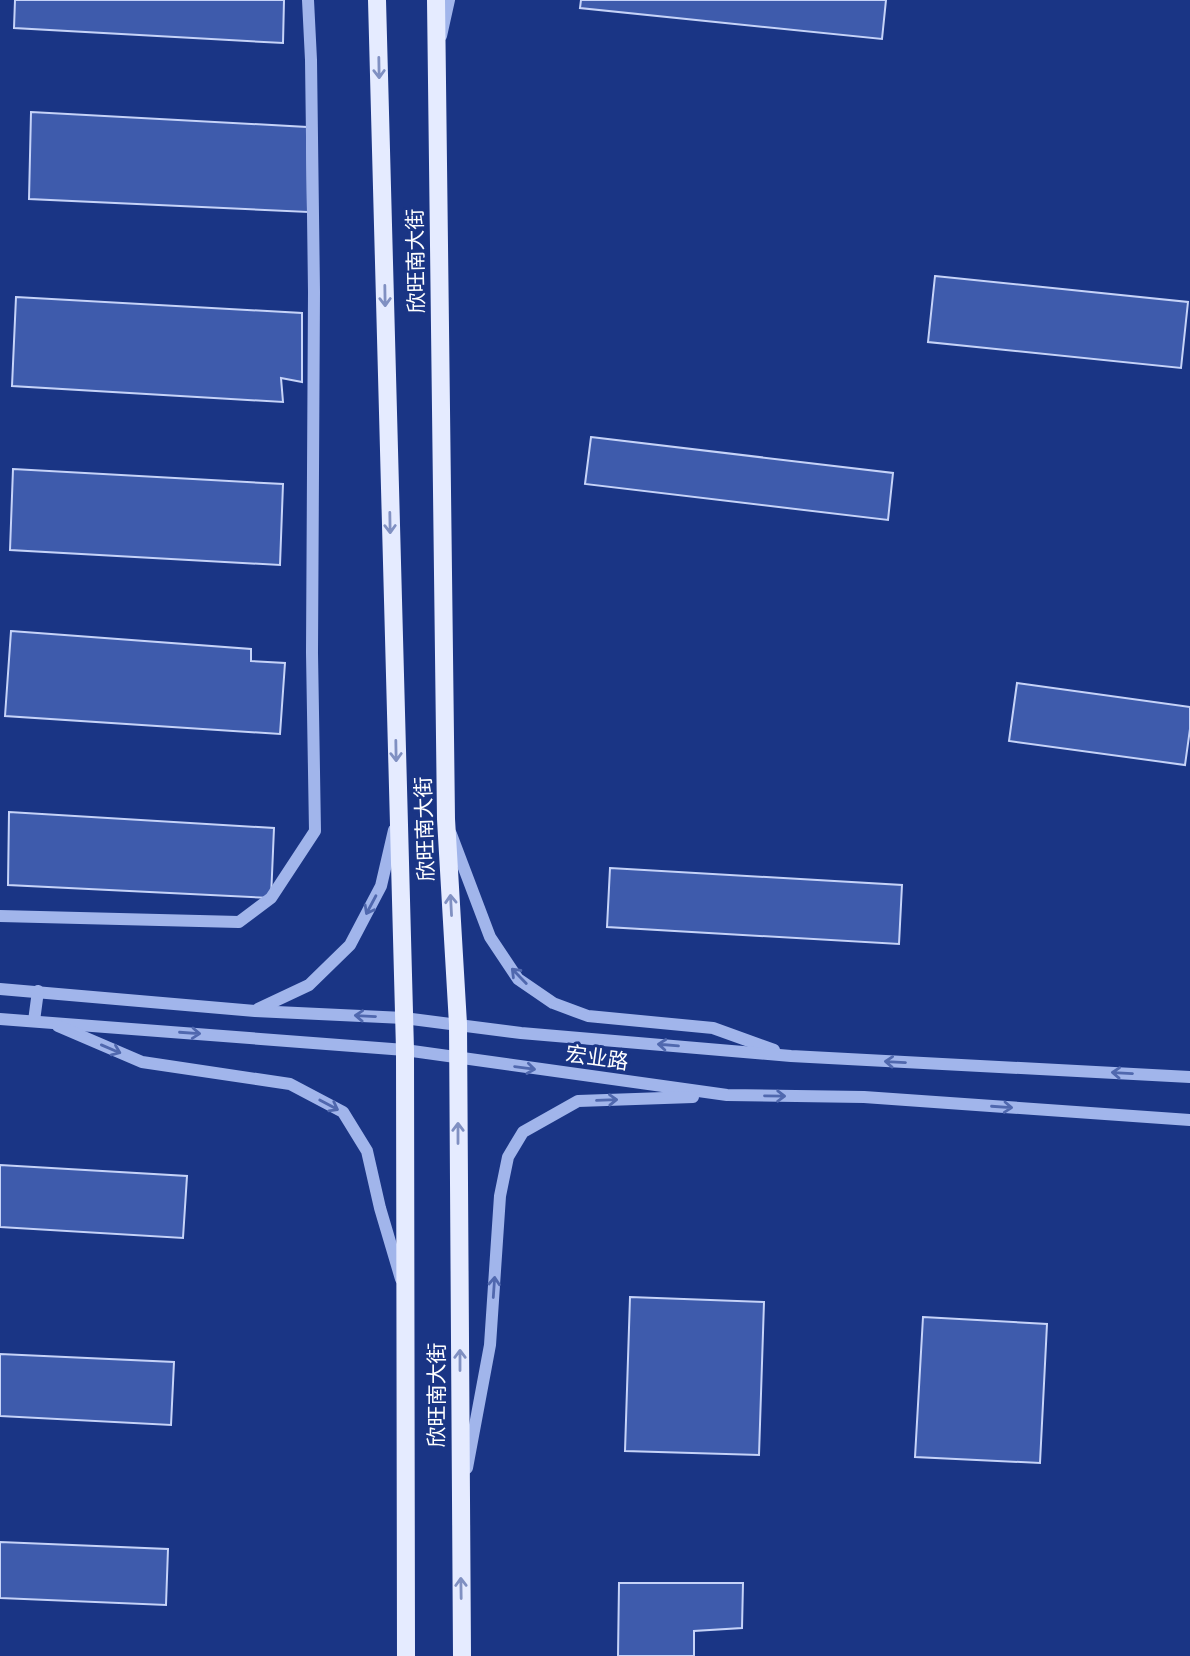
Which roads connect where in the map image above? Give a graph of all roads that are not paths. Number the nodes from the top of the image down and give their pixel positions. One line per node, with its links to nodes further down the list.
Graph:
1 (308, 0): 8 (street)
2 (377, 0): 6 (main road, 欣旺南大街, one-way to 6)
3 (436, 0): 5 (main road, 欣旺南大街)
4 (449, 0): 5 (street)
5 (436, 60): 7 (main road, 欣旺南大街)
6 (398, 816): 11 (street, one-way to 11); 12 (main road, 欣旺南大街)
7 (446, 819): 16 (main road, 欣旺南大街, one-way to 7); 18 (street, one-way to 7)
8 (0, 916)
9 (0, 989): 10 (street, 宏业路)
10 (38, 991): 11 (street, 宏业路); 14 (street)
11 (255, 1011): 12 (street, 宏业路, one-way to 11)
12 (404, 1018): 16 (street, 宏业路); 17 (main road, 欣旺南大街)
13 (0, 1019): 14 (street, 宏业路)
14 (34, 1021): 15 (street, 宏业路)
15 (48, 1022): 17 (street, 宏业路, one-way to 17); 23 (street, one-way to 23)
16 (458, 1024): 18 (street, 宏业路, one-way to 16); 19 (main road, 欣旺南大街)
17 (405, 1050): 19 (street, 宏业路); 23 (main road, 欣旺南大街)
18 (790, 1056): 20 (street, 宏业路, one-way to 18)
19 (457, 1059): 21 (street, 宏业路, one-way to 21); 24 (main road, 欣旺南大街, one-way to 19)
20 (1190, 1077)
21 (727, 1095): 22 (street, 宏业路, one-way to 22); 24 (street, one-way to 21)
22 (1190, 1120)
23 (405, 1293): 25 (main road, 欣旺南大街)
24 (461, 1499): 26 (main road, 欣旺南大街, one-way to 24)
25 (406, 1656)
26 (462, 1656)

